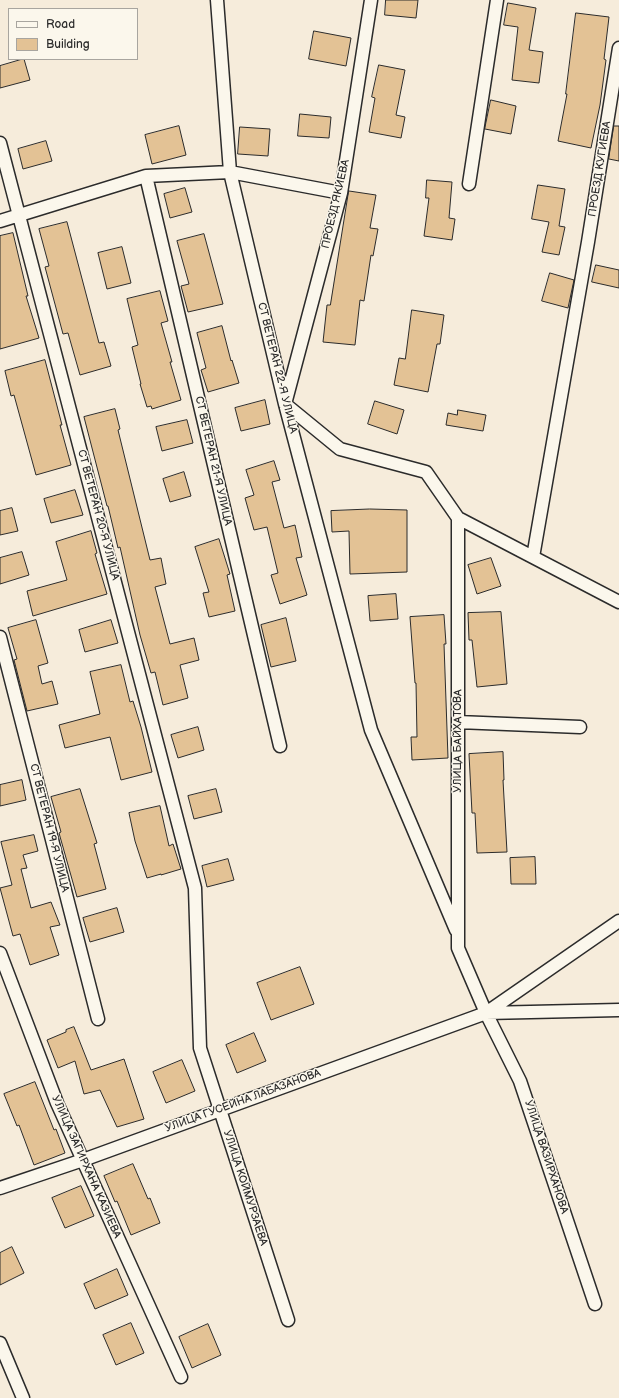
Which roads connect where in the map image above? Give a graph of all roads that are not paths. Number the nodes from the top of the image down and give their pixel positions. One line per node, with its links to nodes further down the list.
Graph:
1 (217, 0): 6 (street, СТ ВЕТЕРАН 22-Я УЛИЦА)
2 (371, 0): 9 (street, ПРОЕЗД ЯКИЕВА)
3 (498, 0): 8 (street)
4 (619, 48): 14 (street, ПРОЕЗД КУГИЕВА)
5 (0, 143): 10 (street, СТ ВЕТЕРАН 20-Я УЛИЦА)
6 (230, 172): 7 (street); 9 (street); 12 (street, СТ ВЕТЕРАН 22-Я УЛИЦА)
7 (146, 176): 10 (street); 19 (street, СТ ВЕТЕРАН 21-Я УЛИЦА)
8 (469, 184)
9 (341, 193): 12 (street, ПРОЕЗД ЯКИЕВА)
10 (20, 215): 11 (street); 20 (street, СТ ВЕТЕРАН 20-Я УЛИЦА)
11 (0, 221)
12 (285, 404): 13 (street); 22 (street, СТ ВЕТЕРАН 22-Я УЛИЦА)
13 (458, 518): 14 (street); 17 (street, УЛИЦА БАЙХАТОВА)
14 (533, 557): 15 (street)
15 (619, 602)
16 (0, 638): 26 (street, СТ ВЕТЕРАН 19-Я УЛИЦА)
17 (458, 722): 18 (street); 22 (street, УЛИЦА БАЙХАТОВА)
18 (580, 727)
19 (280, 746)
20 (195, 888): 27 (street, УЛИЦА КОЙМУРЗАЕВА)
21 (619, 921): 25 (street)
22 (458, 935): 25 (street, УЛИЦА БАЙХАТОВА)
23 (0, 953): 28 (street, УЛИЦА ЗАГИРХАНА КАЗИЕВА)
24 (619, 1010): 25 (street)
25 (486, 1013): 27 (street, УЛИЦА ГУСЕЙНА ЛАБАЗАНОВА); 30 (street, УЛИЦА ВАЗИРХАНОВА)
26 (98, 1019)
27 (220, 1110): 28 (street, УЛИЦА ГУСЕЙНА ЛАБАЗАНОВА); 31 (street, УЛИЦА КОЙМУРЗАЕВА)
28 (83, 1160): 29 (street, УЛИЦА ГУСЕЙНА ЛАБАЗАНОВА); 33 (street, УЛИЦА ЗАГИРХАНА КАЗИЕВА)
29 (0, 1188)
30 (595, 1304)
31 (288, 1320)
32 (0, 1343): 34 (street)
33 (181, 1377)
34 (23, 1398)

